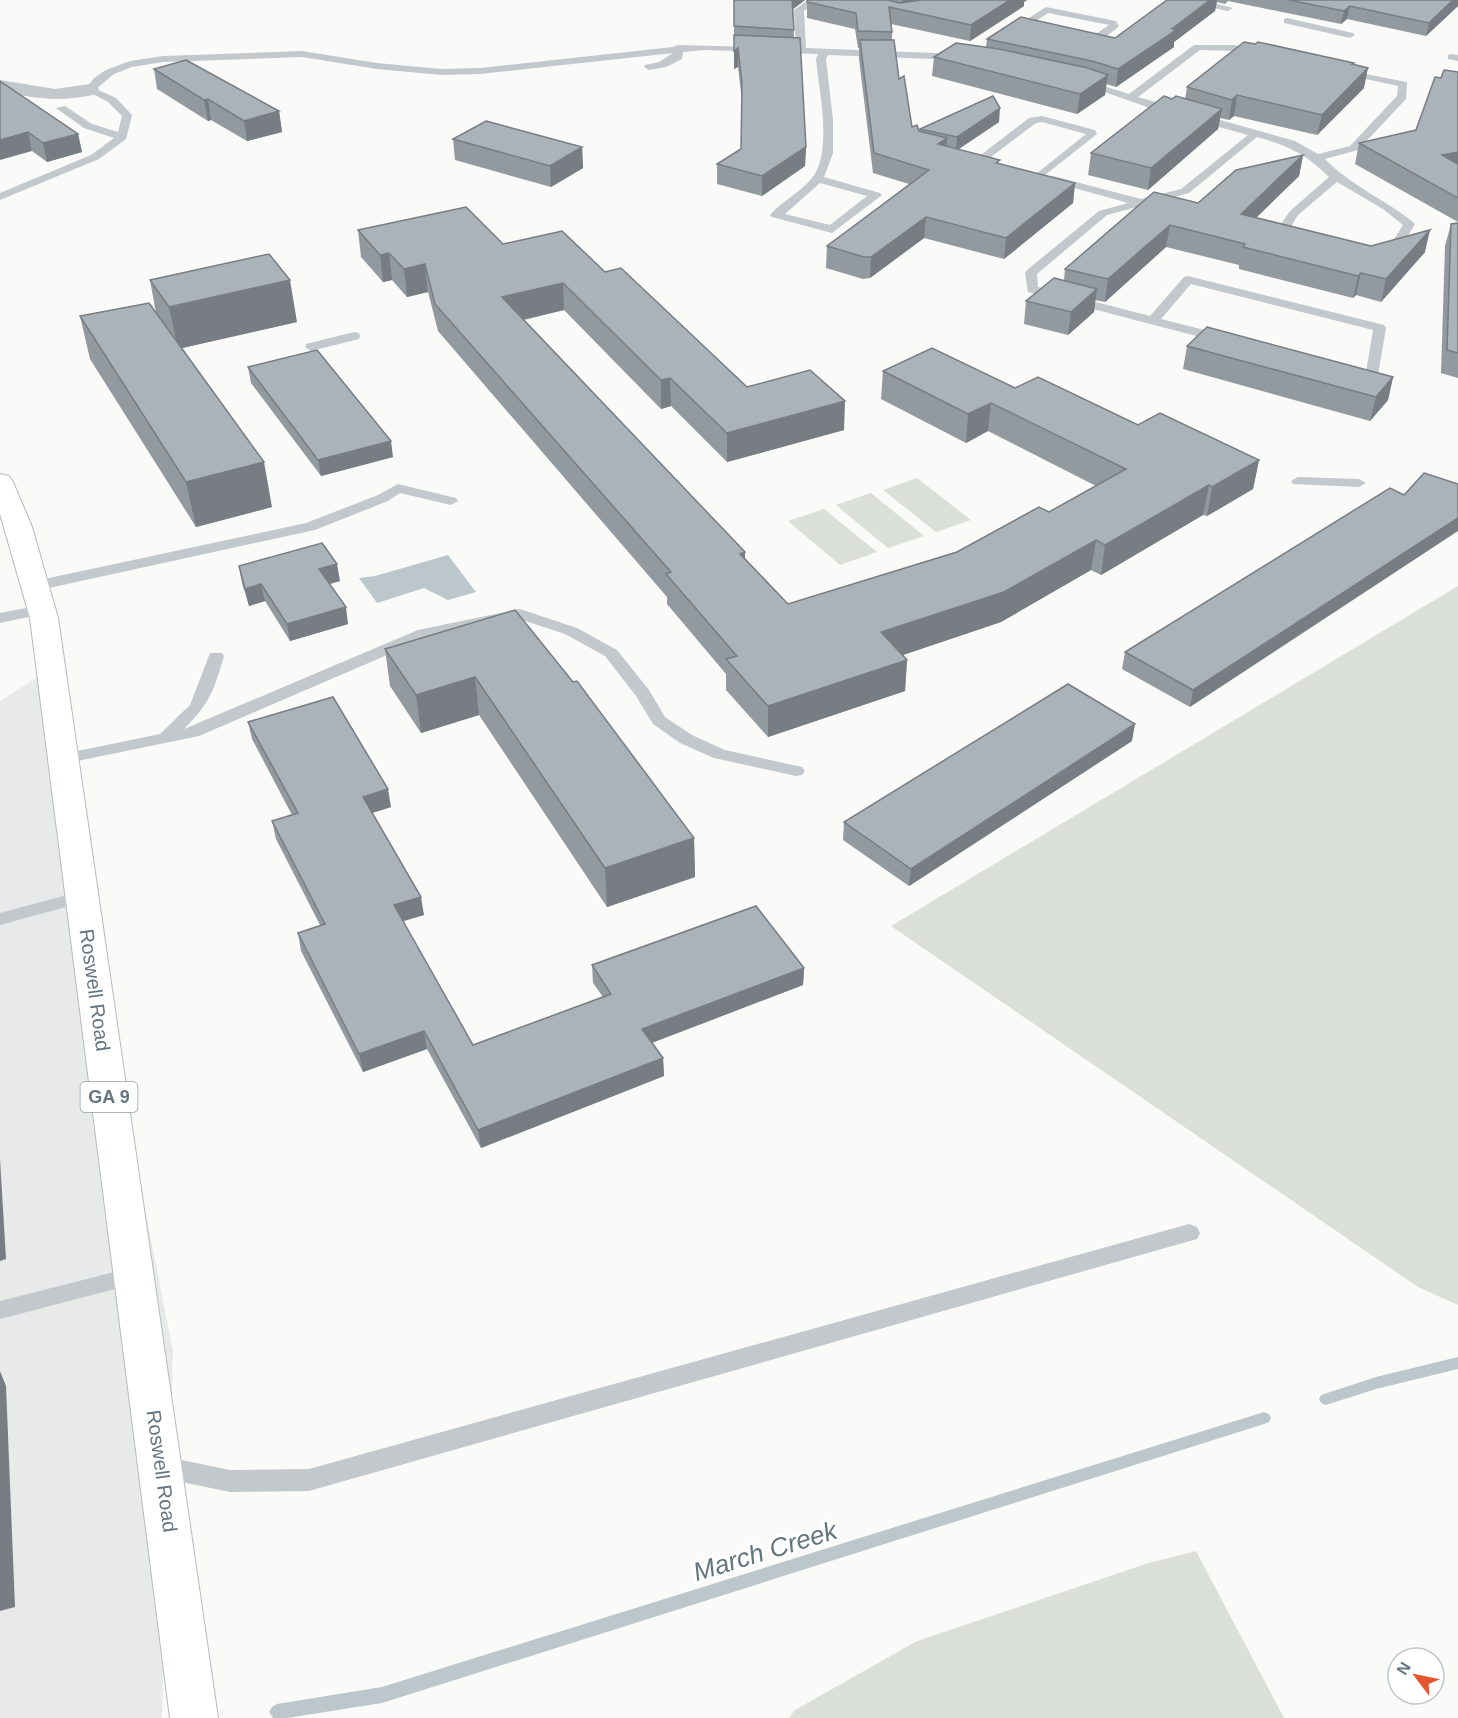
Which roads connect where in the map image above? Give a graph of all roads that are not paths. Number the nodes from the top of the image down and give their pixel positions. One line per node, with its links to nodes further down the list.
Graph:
1 (814, 0): 11 (lane)
2 (1191, 0): 3 (lane)
3 (1228, 8)
4 (1287, 21): 8 (lane)
5 (1023, 25): 6 (lane); 7 (lane); 9 (lane)
6 (1034, 28)
7 (1068, 35)
8 (1350, 35)
9 (1006, 36)
10 (678, 48): 11 (lane); 14 (lane); 16 (lane)
11 (801, 52): 12 (lane)
12 (824, 53): 15 (lane); 29 (lane)
13 (1266, 54): 22 (lane)
14 (260, 56): 18 (lane); 21 (lane)
15 (972, 59)
16 (649, 67)
17 (1329, 68): 26 (lane)
18 (209, 69)
19 (1078, 82): 22 (lane)
20 (0, 86): 21 (street)
21 (90, 90): 25 (lane)
22 (1131, 98): 24 (lane)
23 (61, 108): 25 (lane)
24 (1256, 133): 26 (lane); 30 (lane)
25 (122, 136): 31 (lane)
26 (1317, 158): 28 (lane)
27 (999, 166): 30 (lane)
28 (1335, 177): 32 (lane); 33 (lane)
29 (818, 179): 29 (lane)
30 (1141, 202): 34 (lane)
31 (0, 204)
32 (1310, 241)
33 (1370, 256)
34 (1154, 319): 36 (lane); 38 (lane)
35 (354, 336): 37 (lane)
36 (1237, 343)
37 (310, 346)
38 (1338, 369)
39 (1298, 481): 41 (lane)
40 (0, 482): 43 (main road, Roswell Road / GA 9)
41 (1359, 483)
42 (451, 501): 43 (lane)
43 (38, 598): 44 (lane); 47 (main road, Roswell Road / GA 9)
44 (0, 618)
45 (216, 656): 46 (lane)
46 (164, 738): 47 (lane); 48 (lane)
47 (63, 759): 49 (main road, Roswell Road / GA 9)
48 (796, 771)
49 (82, 897): 50 (lane); 52 (main road, Roswell Road / GA 9)
50 (0, 919)
51 (1189, 1233): 54 (lane)
52 (134, 1276): 53 (lane); 54 (main road, Roswell Road / GA 9)
53 (0, 1310)
54 (162, 1467): 55 (main road, Roswell Road / GA 9)
55 (194, 1718)

